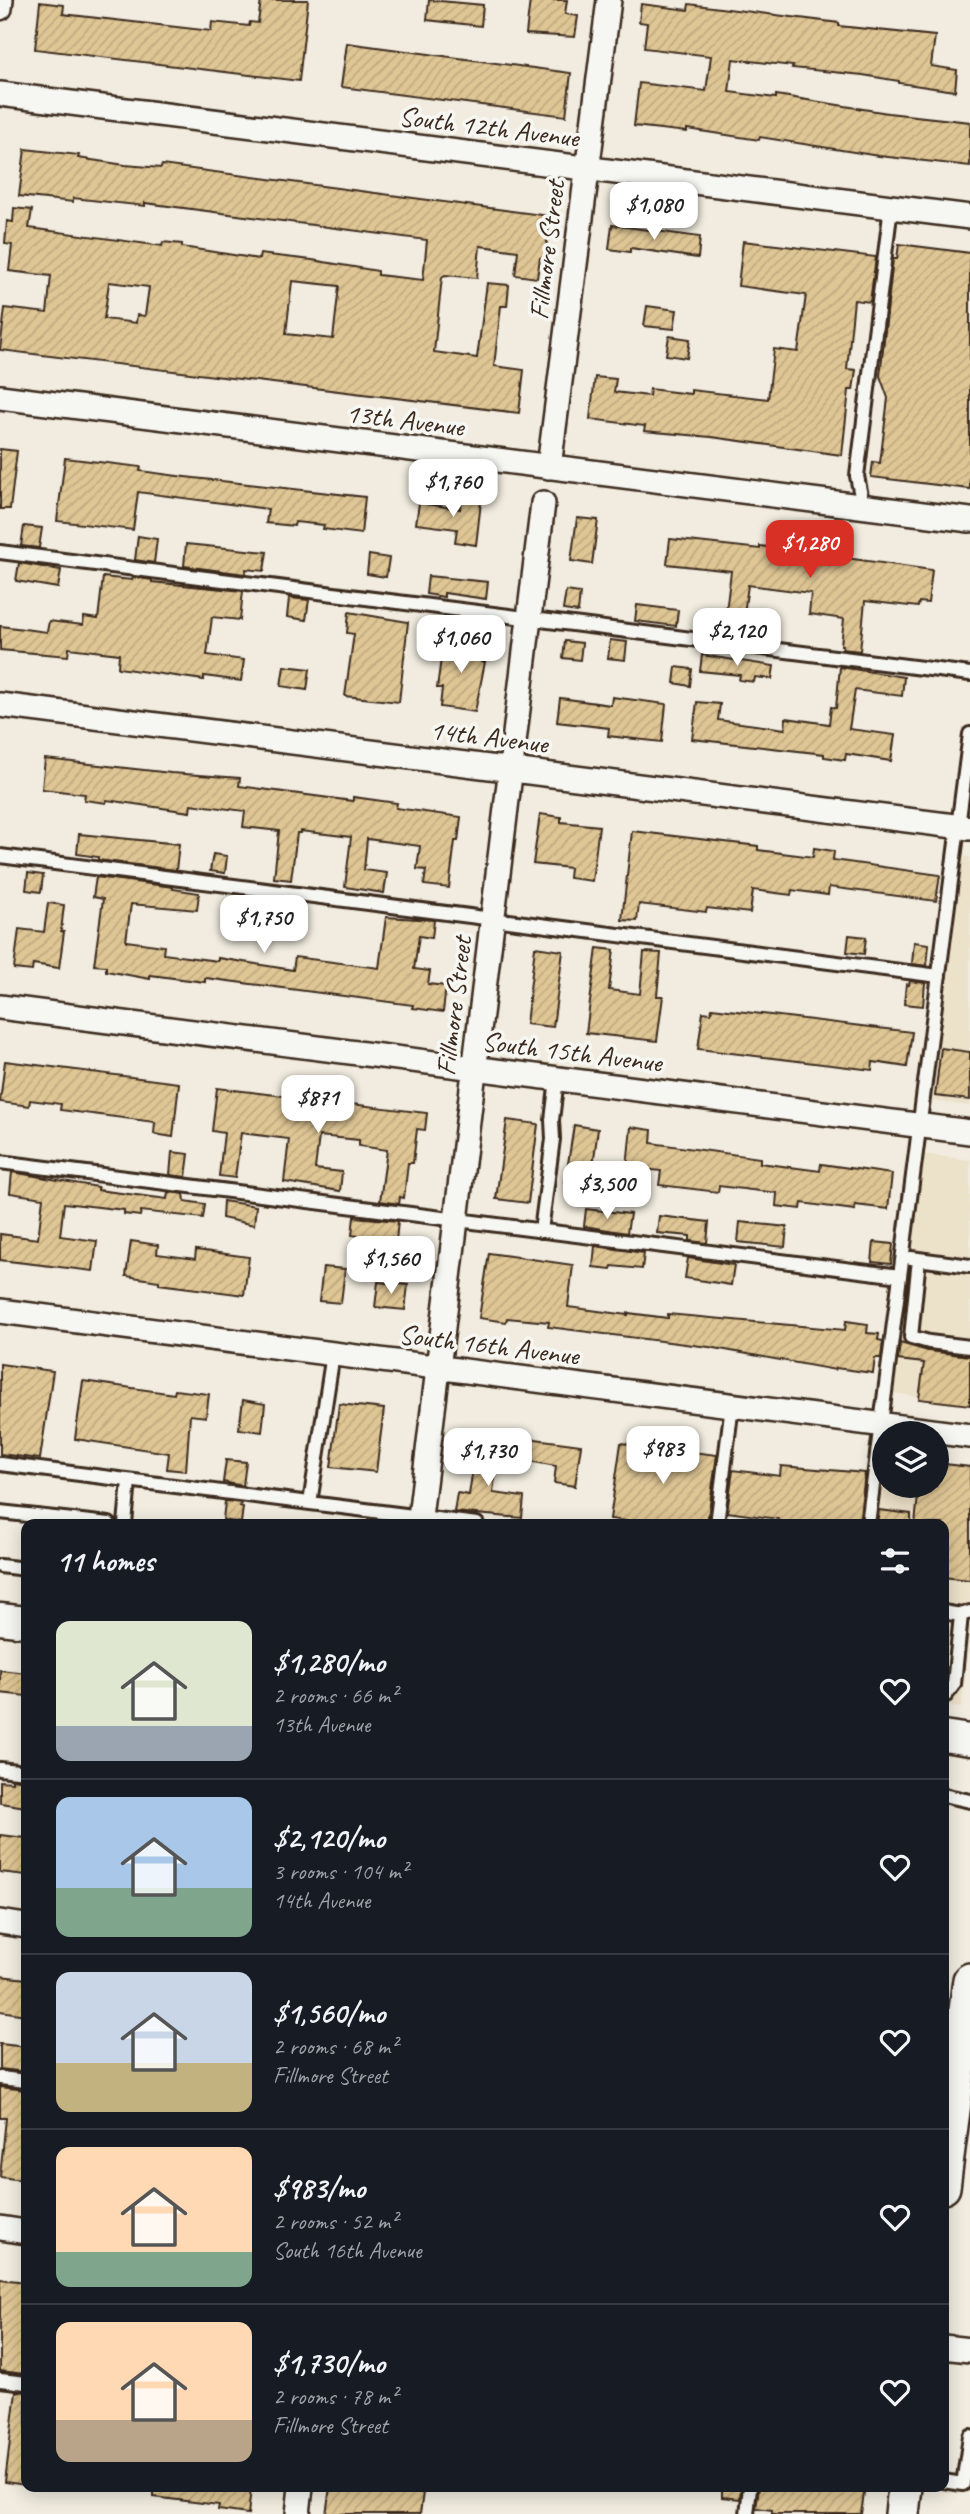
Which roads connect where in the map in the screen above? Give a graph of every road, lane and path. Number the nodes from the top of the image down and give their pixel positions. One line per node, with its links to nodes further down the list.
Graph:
1 (1, 0): 3 (street)
2 (609, 0): 5 (street, Fillmore Street)
3 (0, 8)
4 (0, 94): 5 (street, South 12th Avenue)
5 (586, 168): 6 (street, South 12th Avenue); 9 (street, Fillmore Street)
6 (891, 207): 7 (street, South 12th Avenue); 11 (lane)
7 (970, 217)
8 (0, 397): 9 (street, 13th Avenue)
9 (549, 467): 11 (street, 13th Avenue)
10 (543, 503): 14 (street, Fillmore Street)
11 (863, 506): 12 (street, 13th Avenue)
12 (970, 520)
13 (0, 551): 14 (lane)
14 (531, 617): 15 (lane); 18 (street, Fillmore Street)
15 (970, 674)
16 (0, 705): 18 (street, 14th Avenue)
17 (970, 734): 19 (lane)
18 (512, 769): 19 (street, 14th Avenue); 21 (street, Fillmore Street)
19 (964, 827): 22 (lane)
20 (0, 856): 21 (lane)
21 (494, 919): 22 (lane); 24 (street, Fillmore Street)
22 (939, 976): 26 (lane)
23 (0, 1007): 24 (street, South 15th Avenue)
24 (475, 1069): 25 (street, South 15th Avenue); 29 (street, Fillmore Street)
25 (557, 1079): 26 (street, South 15th Avenue); 30 (lane)
26 (919, 1125): 27 (street, South 15th Avenue); 31 (lane)
27 (970, 1132)
28 (0, 1162): 29 (lane)
29 (456, 1221): 30 (lane); 38 (street, Fillmore Street)
30 (541, 1231): 34 (lane)
31 (902, 1257): 32 (lane); 34 (lane)
32 (919, 1259): 33 (lane); 36 (lane)
33 (970, 1266)
34 (900, 1276): 40 (lane)
35 (0, 1311): 37 (street, South 16th Avenue)
36 (970, 1347)
37 (333, 1354): 38 (street, South 16th Avenue); 47 (lane)
38 (439, 1368): 39 (street, South 16th Avenue); 49 (street, Fillmore Street)
39 (732, 1405): 41 (street, South 16th Avenue); 53 (lane)
40 (882, 1421)
41 (872, 1424)
42 (949, 1433): 43 (street, South 16th Avenue)
43 (970, 1436)
44 (0, 1464): 45 (lane)
45 (130, 1481): 47 (lane); 51 (lane)
46 (872, 1494): 54 (lane)
47 (310, 1503): 49 (lane)
48 (0, 1512): 50 (lane)
49 (420, 1517): 52 (lane)
50 (63, 1519)
51 (126, 1519)
52 (436, 1519)
53 (718, 1519)
54 (869, 1519)
55 (0, 1566): 56 (lane)
56 (21, 1568)
57 (966, 1613): 60 (lane)
58 (0, 1619): 59 (street)
59 (21, 1621)
60 (949, 1691)
61 (949, 1737): 62 (street)
62 (970, 1740)
63 (0, 1769): 64 (lane)
64 (21, 1771)
65 (949, 1796): 66 (lane)
66 (970, 1801)
67 (0, 1922): 68 (street)
68 (21, 1925)
69 (970, 1980): 70 (main road)
70 (958, 2044): 73 (main road)
71 (0, 2078): 72 (lane)
72 (21, 2080)
73 (949, 2130)
74 (0, 2228): 75 (street)
75 (21, 2230)
76 (949, 2348): 77 (street)
77 (970, 2350)
78 (0, 2380): 79 (lane)
79 (21, 2383)
80 (970, 2436): 81 (lane)
81 (949, 2482)
82 (300, 2492): 85 (street)
83 (750, 2492): 86 (lane)
84 (904, 2492): 87 (main road)
85 (298, 2514)
86 (747, 2514)
87 (902, 2514)

